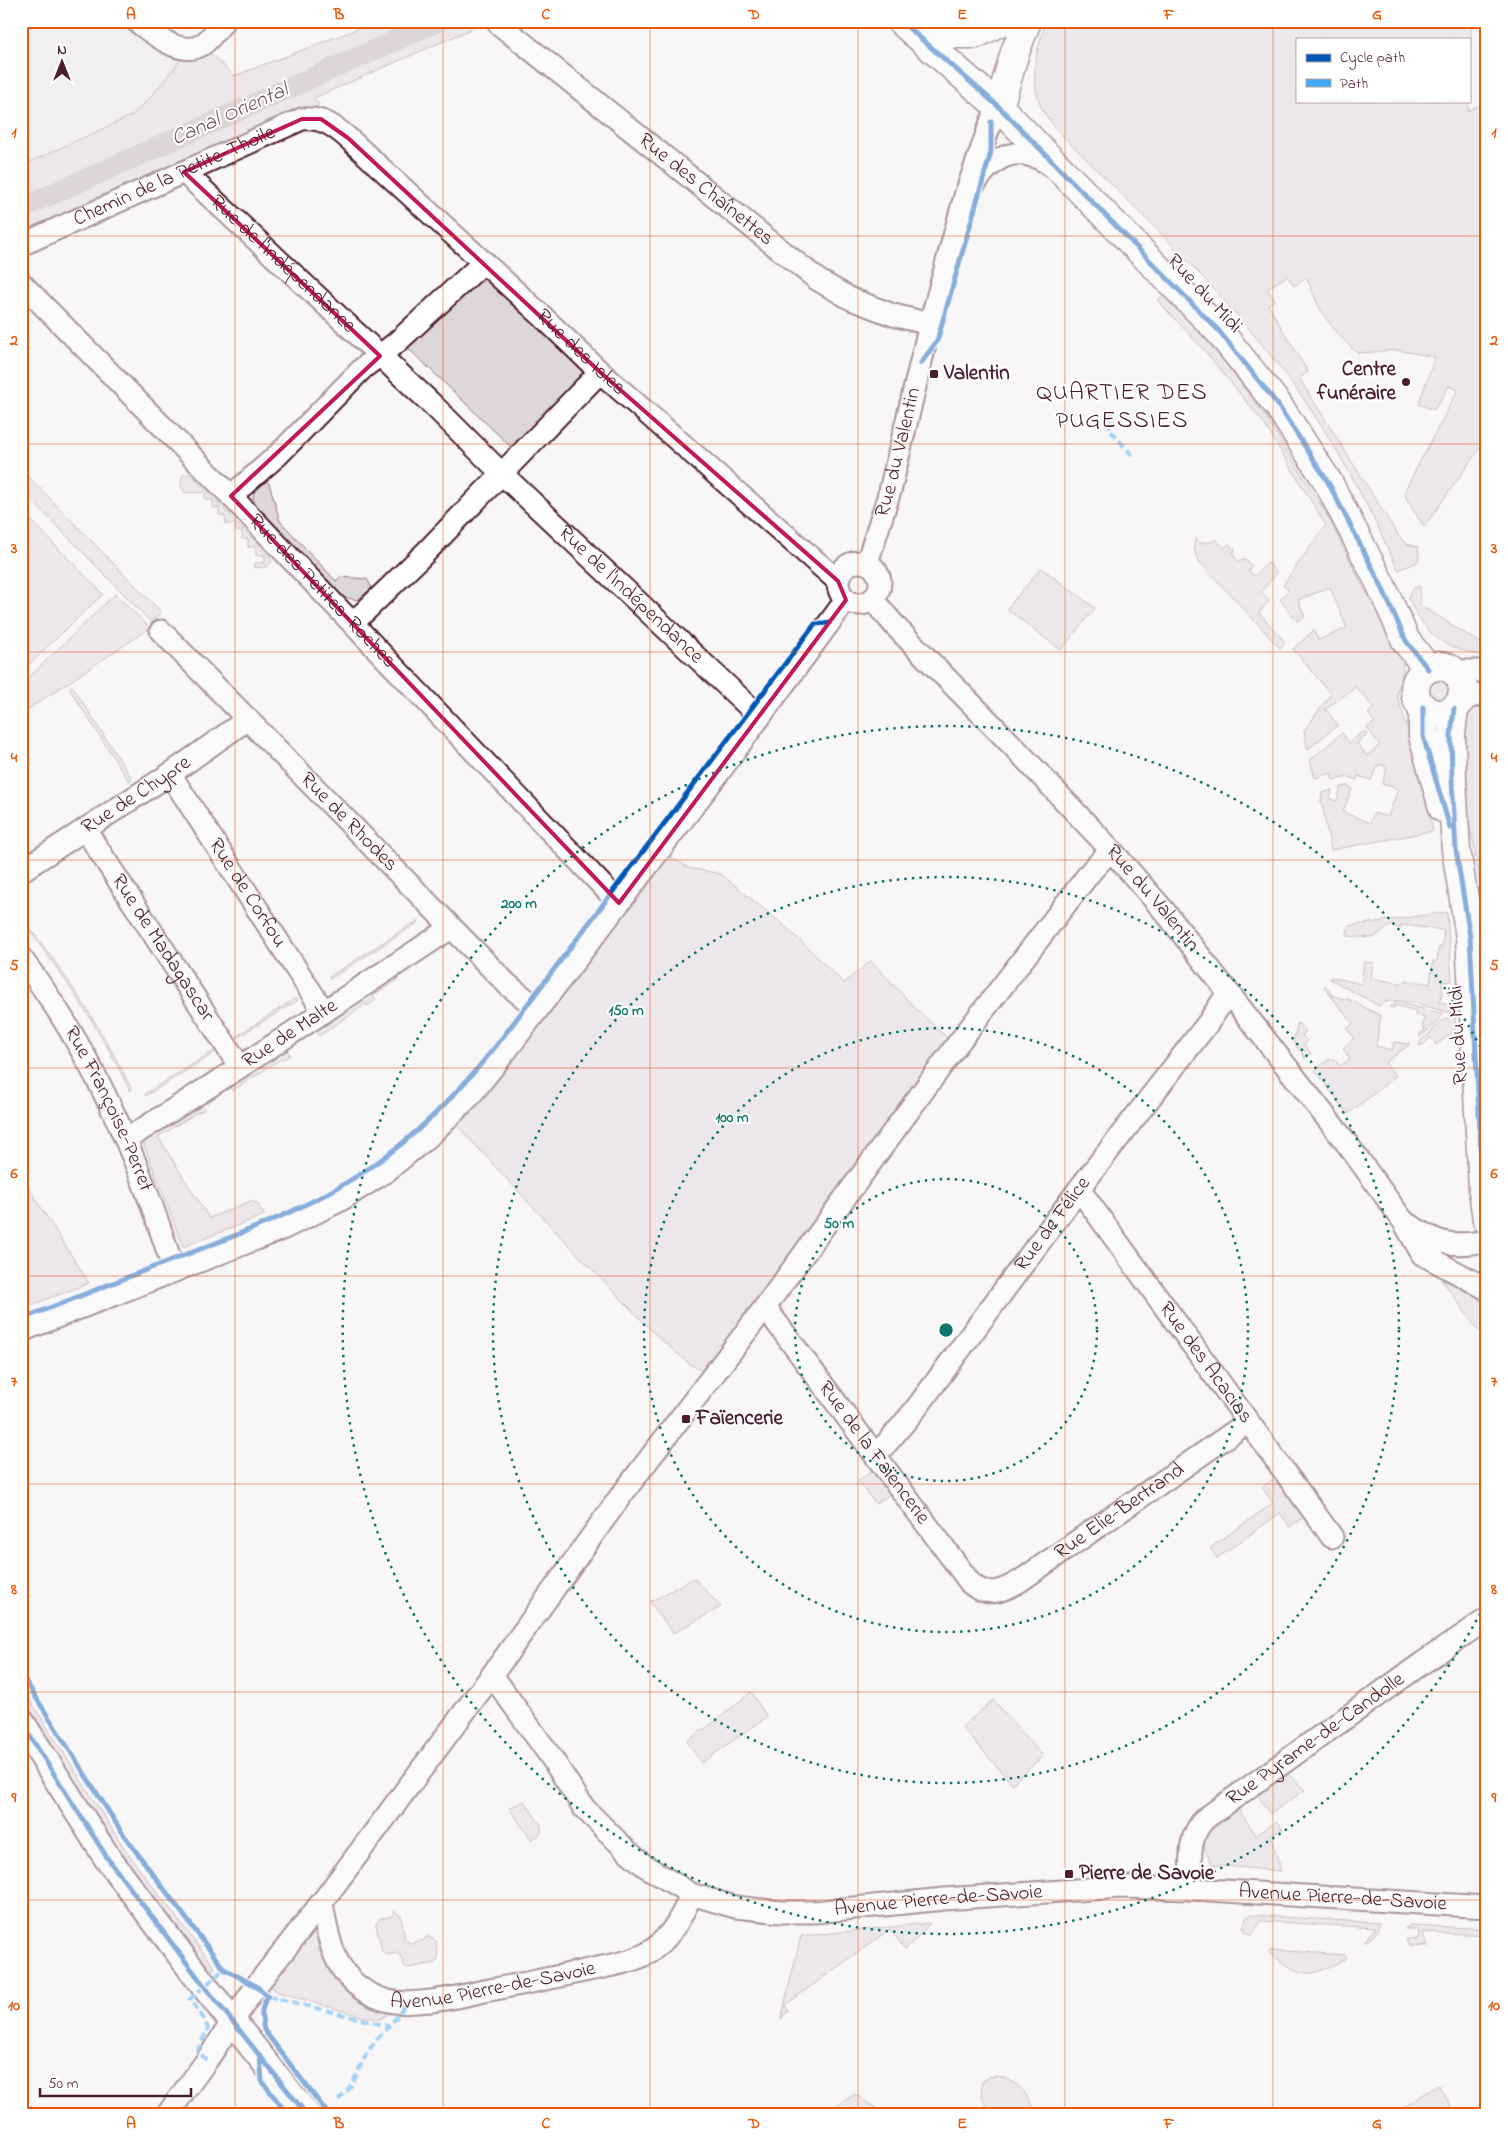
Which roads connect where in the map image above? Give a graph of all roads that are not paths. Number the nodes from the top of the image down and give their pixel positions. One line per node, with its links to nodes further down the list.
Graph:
1 (136, 21): 2 (street)
2 (224, 21)
3 (1002, 21): 6 (main road)
4 (1027, 21): 7 (main road, Rue du Valentin)
5 (500, 24): 15 (street, Rue des Chaînettes)
6 (908, 28): 7 (main road, Rue du Midi)
7 (999, 107): 10 (main road, Rue du Midi); 11 (street, Rue du Valentin)
8 (327, 122): 9 (street, Chemin de la Petite-Thoile); 13 (street, Rue des Isles)
9 (184, 172): 12 (street, Chemin de la Petite-Thoile); 16 (street, Rue de l'Indépendance)
10 (1064, 174): 11 (street, Rue du Valentin); 25 (main road, Rue du Midi)
11 (965, 196): 15 (street, Rue du Valentin)
12 (21, 244)
13 (484, 262): 16 (street); 17 (street, Rue des Isles)
14 (21, 282): 19 (street, Rue des Petites-Roches)
15 (930, 324): 20 (street, Rue du Valentin)
16 (380, 356): 18 (street, Rue de l'Indépendance); 19 (street)
17 (600, 372): 18 (street); 21 (street, Rue des Isles)
18 (501, 473): 23 (street); 30 (street, Rue de l'Indépendance)
19 (231, 496): 23 (street, Rue des Petites-Roches)
20 (866, 563): 21 (street); 22 (street)
21 (842, 591): 22 (street); 30 (street)
22 (873, 600): 34 (street, Rue du Valentin)
23 (353, 623): 37 (street, Rue des Petites-Roches)
24 (161, 631): 31 (street, Rue de Rhodes)
25 (1428, 669): 26 (main road); 29 (main road)
26 (1455, 671): 27 (street); 28 (main road)
27 (1487, 671)
28 (1468, 700): 29 (main road); 35 (main road, Rue du Midi)
29 (1423, 707): 35 (main road, Rue du Midi)
30 (760, 717): 37 (street)
31 (248, 719): 32 (street, Rue de Chypre); 38 (street, Rue de Rhodes)
32 (170, 774): 33 (street, Rue de Chypre); 42 (street, Rue de Corfou)
33 (85, 829): 36 (street, Rue de Chypre); 43 (street, Rue de Madagascar)
34 (1111, 850): 40 (street, Rue du Valentin); 51 (street)
35 (1456, 850): 46 (main road, Rue du Midi)
36 (21, 871)
37 (619, 903): 41 (street)
38 (451, 928): 41 (street, Rue de Rhodes); 42 (street, Rue de Malte)
39 (21, 958): 44 (street, Rue Françoise-Perret)
40 (1228, 992): 45 (street, Rue de Félice); 47 (street, Rue du Valentin)
41 (538, 1009): 49 (street)
42 (324, 1012): 43 (street, Rue de Malte)
43 (240, 1067): 44 (street, Rue de Malte)
44 (127, 1139): 49 (street, Rue Françoise-Perret)
45 (1079, 1189): 53 (street, Rue des Acacias); 54 (street, Rue de Félice)
46 (1487, 1220)
47 (1404, 1222): 48 (street, Rue du Valentin); 50 (street, Rue du Valentin)
48 (1487, 1241)
49 (174, 1271): 52 (street)
50 (1487, 1289)
51 (765, 1307): 54 (street, Rue de la Faïencerie); 58 (street)
52 (21, 1331)
53 (1248, 1422): 55 (street, Rue des Acacias); 56 (street, Rue Elie-Bertrand)
54 (876, 1454): 56 (street, Rue de la Faïencerie)
55 (1332, 1537)
56 (988, 1593)
57 (1487, 1618): 60 (street, Rue Pyrame-de-Candolle)
58 (492, 1675): 61 (street, Avenue Pierre-de-Savoie); 62 (street)
59 (21, 1722): 64 (street)
60 (1191, 1889): 61 (street, Avenue Pierre-de-Savoie); 63 (street, Avenue Pierre-de-Savoie)
61 (691, 1894): 62 (street, Avenue Pierre-de-Savoie)
62 (322, 1902): 64 (street)
63 (1487, 1907)
64 (232, 2021): 65 (street); 66 (street)
65 (167, 2115)
66 (307, 2115)

